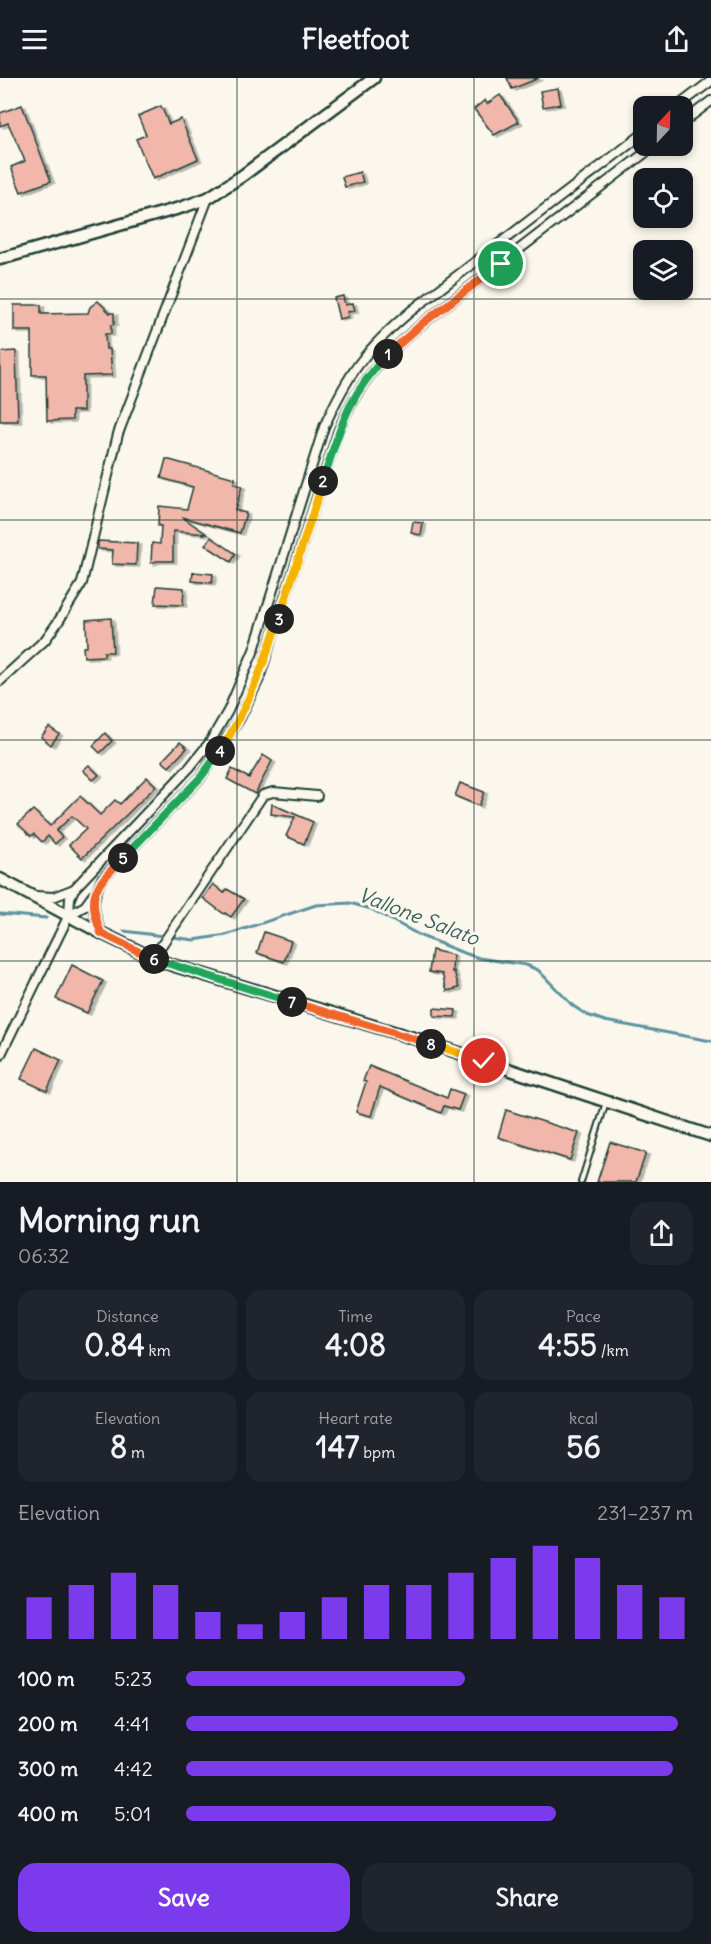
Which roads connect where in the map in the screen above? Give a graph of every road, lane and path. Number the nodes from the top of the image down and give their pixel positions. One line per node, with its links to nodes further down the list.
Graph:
1 (374, 78): 8 (main road)
2 (711, 81): 3 (street)
3 (691, 96)
4 (711, 101): 5 (street)
5 (693, 115)
6 (633, 141): 13 (street)
7 (641, 156): 14 (street)
8 (208, 198): 9 (main road); 10 (street)
9 (0, 259)
10 (0, 681)
11 (317, 796): 18 (street)
12 (0, 879): 15 (main road)
13 (74, 889): 15 (street); 16 (street)
14 (93, 895): 16 (street); 17 (street)
15 (30, 896): 16 (main road)
16 (69, 915): 17 (main road); 19 (street)
17 (101, 933): 18 (main road)
18 (153, 958): 20 (main road)
19 (0, 1056)
20 (607, 1101): 21 (main road); 22 (lane)
21 (711, 1136)
22 (581, 1182)

